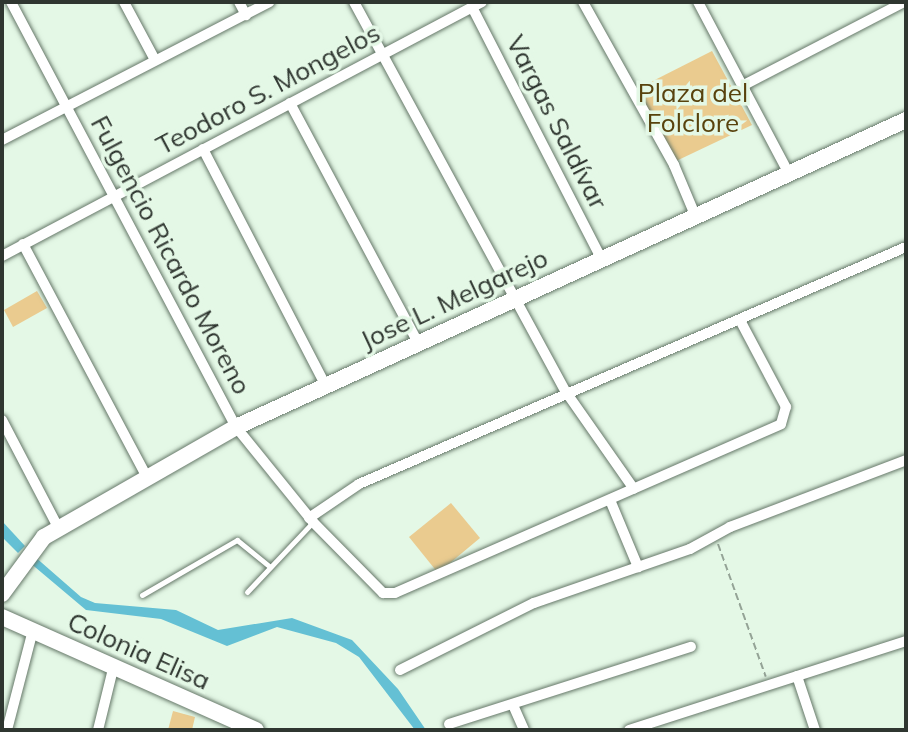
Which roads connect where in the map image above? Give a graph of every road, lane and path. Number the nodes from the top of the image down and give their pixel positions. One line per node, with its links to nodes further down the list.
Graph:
1 (11, 2): 15 (street, Fulgencio Ricardo Moreno)
2 (124, 2): 12 (street)
3 (239, 2): 10 (street)
4 (269, 2): 10 (street)
5 (354, 2): 11 (street)
6 (583, 2): 21 (street)
7 (698, 2): 13 (street)
8 (904, 2): 13 (street)
9 (477, 5): 11 (street, Teodoro S. Mongelos); 25 (street, Vargas Saldívar)
10 (246, 15): 12 (street)
11 (381, 55): 14 (street, Teodoro S. Mongelos); 26 (street)
12 (155, 60): 15 (street)
13 (744, 85): 19 (street)
14 (290, 103): 18 (street, Teodoro S. Mongelos); 28 (street)
15 (68, 105): 17 (street); 20 (street, Fulgencio Ricardo Moreno)
16 (906, 120): 19 (street, Jose L. Melgarejo)
17 (2, 139)
18 (204, 149): 20 (street, Teodoro S. Mongelos); 29 (street)
19 (788, 172): 21 (street, Jose L. Melgarejo)
20 (112, 198): 22 (street, Teodoro S. Mongelos); 32 (street, Fulgencio Ricardo Moreno)
21 (695, 215): 25 (street, Jose L. Melgarejo)
22 (23, 244): 24 (street, Teodoro S. Mongelos); 34 (street)
23 (906, 247): 27 (street)
24 (2, 256)
25 (601, 258): 26 (street, Jose L. Melgarejo)
26 (514, 298): 28 (street, Jose L. Melgarejo); 30 (street)
27 (740, 320): 30 (street); 35 (street, Fulgencio Ricardo Moreno)
28 (418, 342): 29 (street, Jose L. Melgarejo)
29 (326, 386): 32 (street, Jose L. Melgarejo)
30 (566, 391): 35 (street); 37 (street)
31 (2, 419): 38 (street)
32 (236, 428): 34 (street, Jose L. Melgarejo); 37 (street, Fulgencio Ricardo Moreno)
33 (906, 460): 39 (street)
34 (146, 475): 38 (street, Jose L. Melgarejo)
35 (634, 489): 36 (street, Fulgencio Ricardo Moreno)
36 (610, 500): 37 (street, Fulgencio Ricardo Moreno); 41 (street)
37 (311, 520): 40 (lane)
38 (58, 527): 43 (street, Jose L. Melgarejo)
39 (715, 537): 41 (street); 52 (path)
40 (269, 566): 42 (lane); 44 (lane)
41 (638, 567): 50 (street)
42 (247, 592)
43 (2, 594)
44 (142, 595)
45 (2, 617): 46 (street, Colonia Elisa)
46 (33, 630): 49 (street, Colonia Elisa); 56 (street)
47 (906, 641): 51 (street)
48 (691, 647): 53 (street)
49 (114, 665): 55 (street, Colonia Elisa); 57 (street)
50 (400, 670)
51 (797, 676): 52 (street); 61 (street)
52 (769, 685): 60 (street)
53 (513, 705): 54 (street); 59 (street)
54 (449, 724)
55 (238, 726): 58 (street, Colonia Elisa)
56 (7, 730)
57 (98, 730)
58 (256, 730)
59 (524, 730)
60 (629, 730)
61 (815, 730)

